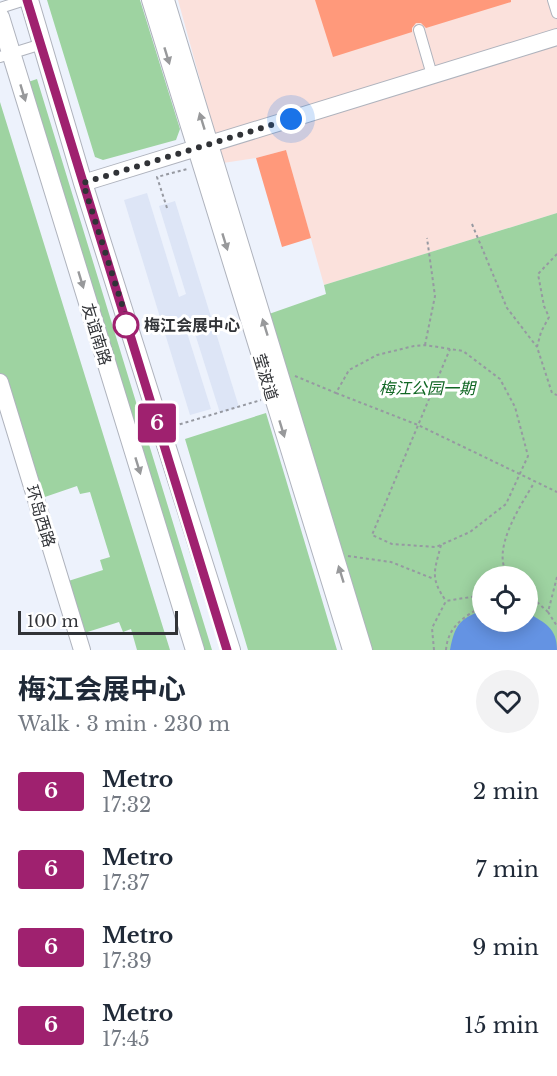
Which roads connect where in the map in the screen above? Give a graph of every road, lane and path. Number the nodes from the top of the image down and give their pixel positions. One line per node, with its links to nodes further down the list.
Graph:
1 (27, 0): 5 (street); 10 (main road, 友谊南路)
2 (150, 0): 13 (street, 莹波道, one-way to 13)
3 (165, 0): 13 (street, 莹波道, one-way to 3)
4 (553, 0): 6 (street)
5 (0, 8)
6 (557, 14)
7 (0, 17): 11 (main road, 友谊南路)
8 (419, 30): 12 (street)
9 (557, 37): 12 (street)
10 (42, 44): 11 (street); 15 (main road, 友谊南路)
11 (5, 55): 47 (main road, 友谊南路, one-way to 47)
12 (432, 75): 13 (street)
13 (202, 146): 14 (street, 莹波道); 15 (street); 23 (street, 莹波道, one-way to 13)
14 (201, 165): 16 (path); 27 (street, 莹波道, one-way to 27)
15 (83, 183): 30 (main road, 友谊南路)
16 (166, 208)
17 (472, 224): 21 (path)
18 (427, 238): 20 (path)
19 (557, 254): 21 (path)
20 (425, 345): 22 (path); 25 (path)
21 (537, 347): 26 (path)
22 (450, 349): 29 (path); 31 (path)
23 (278, 369): 25 (path); 35 (street, 莹波道)
24 (0, 382): 46 (street, 环岛西路)
25 (336, 393): 29 (path)
26 (557, 395)
27 (273, 397): 30 (path); 49 (street, 莹波道, one-way to 49)
28 (0, 417): 45 (street, 环岛西路)
29 (418, 425): 31 (path); 34 (path)
30 (162, 429): 48 (main road, 友谊南路)
31 (519, 475): 32 (path); 34 (path)
32 (534, 482): 33 (path); 36 (path)
33 (557, 492)
34 (441, 545): 38 (path)
35 (334, 553): 38 (path); 50 (street, 莹波道, one-way to 35)
36 (505, 566)
37 (557, 577): 43 (path)
38 (434, 579): 40 (path)
39 (472, 597): 40 (path)
40 (446, 601): 51 (path)
41 (538, 603): 43 (path)
42 (472, 612): 52 (path)
43 (548, 612): 44 (path)
44 (557, 626)
45 (72, 650)
46 (82, 650)
47 (195, 650)
48 (231, 650)
49 (351, 650)
50 (364, 650)
51 (434, 650)
52 (446, 650)

